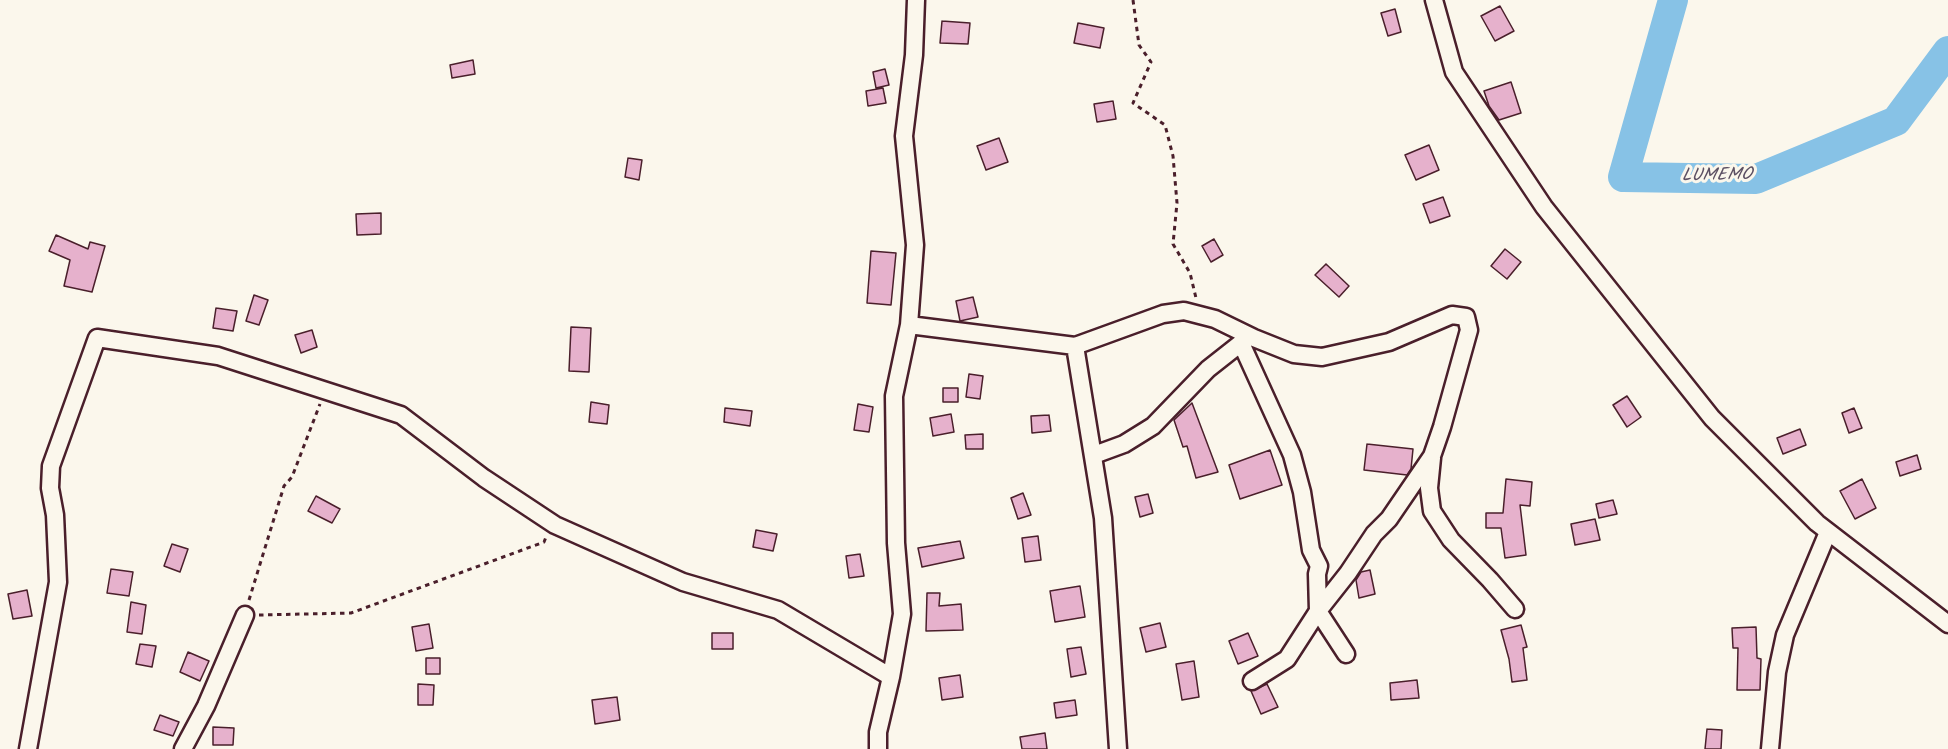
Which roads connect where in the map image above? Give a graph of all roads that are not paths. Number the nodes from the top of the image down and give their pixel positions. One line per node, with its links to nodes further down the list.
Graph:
1 (916, 0): 3 (street)
2 (1434, 0): 8 (street)
3 (909, 325): 5 (street); 14 (street)
4 (1244, 339): 5 (street); 6 (street); 7 (street); 10 (street)
5 (1075, 346): 6 (street)
6 (1094, 455): 19 (street)
7 (1432, 456): 9 (street); 10 (street)
8 (1828, 532): 12 (street); 20 (street)
9 (1515, 609)
10 (1318, 611): 13 (street); 15 (street)
11 (244, 615): 17 (street)
12 (1948, 624)
13 (1346, 654)
14 (891, 677): 16 (street); 18 (street)
15 (1252, 681)
16 (28, 749)
17 (183, 749)
18 (878, 749)
19 (1118, 749)
20 (1770, 749)

